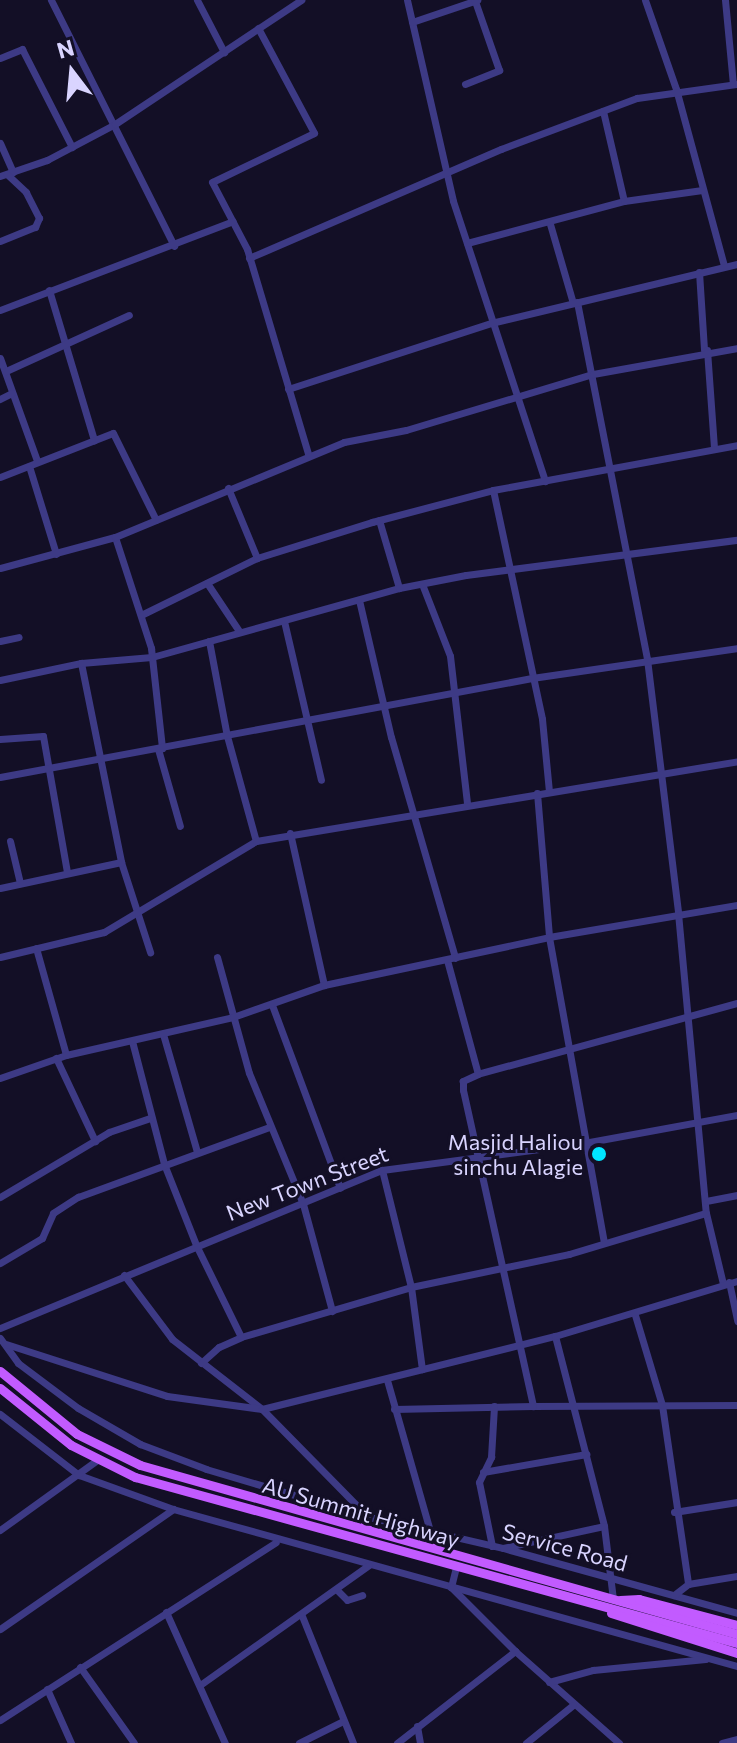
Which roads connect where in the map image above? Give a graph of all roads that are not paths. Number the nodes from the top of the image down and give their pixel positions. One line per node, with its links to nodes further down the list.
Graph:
1 (51, 0): 16 (street)
2 (197, 0): 10 (street)
3 (407, 0): 8 (street)
4 (476, 0): 8 (street); 12 (street)
5 (645, 0): 14 (street)
6 (725, 0): 13 (street)
7 (296, 1): 9 (street)
8 (412, 22): 19 (street)
9 (258, 28): 10 (street); 23 (street)
10 (224, 52): 16 (street)
11 (0, 58): 18 (street)
12 (465, 84)
13 (735, 84): 14 (street)
14 (676, 89): 15 (street); 21 (street)
15 (603, 111): 19 (street); 22 (street)
16 (115, 124): 18 (street); 27 (street)
17 (0, 143): 20 (street)
18 (72, 147): 20 (street)
19 (445, 173): 26 (street); 28 (street)
20 (7, 174): 25 (street)
21 (702, 190): 22 (street); 30 (street)
22 (624, 201): 24 (street)
23 (233, 221): 27 (street); 28 (street)
24 (550, 224): 26 (street); 33 (street)
25 (0, 241)
26 (467, 243): 36 (street)
27 (174, 246): 32 (street)
28 (249, 258): 43 (street)
29 (737, 264): 30 (street)
30 (724, 266): 31 (street)
31 (699, 272): 33 (street); 39 (street)
32 (49, 290): 34 (street); 37 (street)
33 (575, 302): 36 (street); 42 (street)
34 (0, 310)
35 (129, 315): 37 (street)
36 (491, 323): 43 (street); 45 (street)
37 (67, 343): 41 (street); 47 (street)
38 (737, 348): 39 (street)
39 (706, 350): 42 (street); 49 (street)
40 (0, 358): 41 (street)
41 (6, 371): 44 (street)
42 (593, 374): 45 (street); 52 (street)
43 (288, 389): 50 (street)
44 (12, 393): 46 (street); 51 (street)
45 (514, 397): 50 (street); 54 (street)
46 (0, 399)
47 (94, 440): 51 (street); 57 (street)
48 (737, 445): 49 (street)
49 (714, 448): 52 (street)
50 (308, 454): 55 (street)
51 (33, 464): 53 (street); 62 (street)
52 (613, 466): 54 (street); 61 (street)
53 (0, 477)
54 (545, 481): 56 (street)
55 (228, 488): 57 (street); 63 (street)
56 (493, 490): 58 (street); 64 (street)
57 (156, 520): 59 (street)
58 (379, 520): 63 (street); 68 (street)
59 (115, 537): 62 (street); 70 (street)
60 (737, 540): 61 (street)
61 (627, 552): 64 (street); 78 (street)
62 (56, 554): 65 (street)
63 (257, 558): 66 (street)
64 (508, 567): 67 (street); 80 (street)
65 (0, 568)
66 (207, 583): 70 (street); 72 (street)
67 (422, 584): 68 (street); 82 (street)
68 (399, 588): 69 (street)
69 (359, 600): 71 (street); 83 (street)
70 (141, 615): 77 (street)
71 (284, 621): 72 (street); 84 (street)
72 (239, 631): 75 (street)
73 (19, 637): 74 (street)
74 (0, 641)
75 (209, 641): 77 (street); 85 (street)
76 (737, 648): 78 (street)
77 (152, 657): 79 (street); 87 (street)
78 (647, 659): 80 (street); 91 (street)
79 (81, 663): 81 (street); 88 (street)
80 (532, 678): 82 (street); 94 (street)
81 (0, 680)
82 (457, 695): 83 (street); 96 (street)
83 (385, 709): 84 (street); 97 (street)
84 (309, 721): 85 (street); 93 (street)
85 (227, 736): 87 (street); 101 (street)
86 (0, 739): 90 (street)
87 (160, 748): 88 (street); 98 (street)
88 (103, 758): 90 (street); 102 (street)
89 (737, 761): 91 (street)
90 (49, 768): 92 (street); 103 (street)
91 (663, 776): 94 (street); 108 (street)
92 (0, 777)
93 (321, 780)
94 (549, 792): 95 (street)
95 (537, 793): 96 (street); 109 (street)
96 (467, 803): 97 (street)
97 (416, 811): 99 (street); 114 (street)
98 (180, 826)
99 (290, 833): 101 (street); 115 (street)
100 (10, 841): 104 (street)
101 (256, 841): 107 (street)
102 (121, 862): 103 (street); 107 (street)
103 (67, 872): 104 (street)
104 (20, 883): 105 (street)
105 (0, 888)
106 (737, 905): 108 (street)
107 (137, 912): 110 (street); 111 (street)
108 (678, 913): 109 (street); 118 (street)
109 (549, 937): 114 (street); 122 (street)
110 (36, 948): 112 (street); 123 (street)
111 (150, 952)
112 (1, 954)
113 (217, 957): 119 (street)
114 (451, 959): 115 (street); 125 (street)
115 (324, 985): 117 (street)
116 (737, 1003): 118 (street)
117 (272, 1005): 119 (street); 137 (street)
118 (689, 1016): 122 (street); 129 (street)
119 (233, 1017): 120 (street); 130 (street)
120 (163, 1034): 121 (street); 133 (street)
121 (132, 1041): 123 (street); 128 (street)
122 (567, 1048): 125 (street); 132 (street)
123 (66, 1055): 124 (street)
124 (56, 1058): 126 (street); 131 (street)
125 (478, 1074): 134 (street)
126 (0, 1078)
127 (737, 1115): 129 (street, New Town Street)
128 (150, 1118): 131 (street); 135 (street)
129 (696, 1123): 132 (street, New Town Street); 140 (street)
130 (269, 1127): 133 (street); 141 (street)
131 (95, 1141): 139 (street)
132 (584, 1143): 134 (street, New Town Street); 143 (street)
133 (197, 1152): 135 (street)
134 (475, 1158): 136 (street, New Town Street); 146 (street)
135 (164, 1164): 144 (street); 145 (street)
136 (382, 1170): 137 (street, New Town Street); 149 (street)
137 (340, 1188): 141 (street, New Town Street)
138 (737, 1195): 140 (street)
139 (0, 1197)
140 (706, 1201): 142 (street)
141 (303, 1204): 144 (street, New Town Street); 150 (street)
142 (706, 1213): 143 (street); 148 (street)
143 (604, 1242): 146 (street)
144 (196, 1245): 147 (street, New Town Street); 155 (street)
145 (0, 1263)
146 (505, 1268): 149 (street); 157 (street)
147 (124, 1275): 153 (street, New Town Street); 158 (street)
148 (729, 1282): 151 (street); 152 (street)
149 (411, 1287): 150 (street); 159 (street)
150 (332, 1311): 155 (street)
151 (635, 1315): 154 (street); 163 (street)
152 (737, 1321)
153 (0, 1328)
154 (555, 1336): 157 (street); 167 (street)
155 (241, 1337): 158 (street)
156 (3, 1341): 168 (street); 178 (street, Service Road)
157 (518, 1343): 159 (street); 166 (street)
158 (201, 1363): 168 (street)
159 (422, 1369): 161 (street)
160 (0, 1371): 194 (main road, AU Summit Highway)
161 (387, 1380): 168 (street); 169 (street)
162 (0, 1388): 172 (main road, AU Summit Highway)
163 (662, 1405): 164 (street); 167 (street); 177 (street)
164 (737, 1405)
165 (494, 1406): 166 (street); 169 (street); 173 (street)
166 (533, 1406): 167 (street)
167 (575, 1407): 171 (street)
168 (262, 1409): 178 (street)
169 (394, 1409): 181 (street)
170 (0, 1414): 174 (street)
171 (586, 1454): 173 (street); 179 (street)
172 (97, 1460): 174 (street); 186 (main road, AU Summit Highway)
173 (483, 1472): 183 (street)
174 (79, 1475): 176 (street); 180 (street)
175 (737, 1502): 177 (street)
176 (173, 1509): 182 (street); 199 (street)
177 (674, 1512): 189 (street)
178 (369, 1517): 181 (street, Service Road)
179 (604, 1526): 184 (street); 188 (street)
180 (0, 1530)
181 (431, 1534): 183 (street, Service Road)
182 (276, 1542): 185 (street); 195 (street)
183 (492, 1546): 184 (street, Service Road)
184 (503, 1548): 188 (street, Service Road)
185 (369, 1565): 190 (street); 191 (street)
186 (456, 1567): 190 (street); 194 (main road, AU Summit Highway)
187 (737, 1576): 189 (street)
188 (612, 1579): 193 (street, Service Road); 194 (street)
189 (688, 1584): 193 (street)
190 (451, 1587): 202 (street); 204 (street)
191 (337, 1590): 192 (street); 197 (street)
192 (362, 1595)
193 (674, 1595): 196 (street, Service Road)
194 (614, 1604): 198 (main road); 200 (main road, AU Summit Highway); 201 (main road, AU Summit Highway); 203 (main road)
195 (166, 1612): 206 (street); 208 (street)
196 (737, 1613)
197 (302, 1616): 208 (street); 212 (street)
198 (737, 1625)
199 (0, 1629)
200 (737, 1634)
201 (737, 1643)
202 (515, 1651): 207 (street); 213 (street)
203 (737, 1653)
204 (709, 1659): 205 (street); 207 (street)
205 (737, 1666)
206 (80, 1667): 209 (street); 216 (street)
207 (549, 1682): 210 (street)
208 (200, 1685): 217 (street)
209 (47, 1689): 211 (street); 215 (street)
210 (573, 1705): 222 (street); 223 (street)
211 (0, 1720)
212 (343, 1721): 218 (street); 219 (street)
213 (417, 1726): 220 (street); 221 (street)
214 (737, 1739): 224 (street)
215 (71, 1743)
216 (134, 1743)
217 (225, 1743)
218 (299, 1743)
219 (353, 1743)
220 (397, 1743)
221 (420, 1743)
222 (526, 1743)
223 (619, 1743)
224 (722, 1743)

